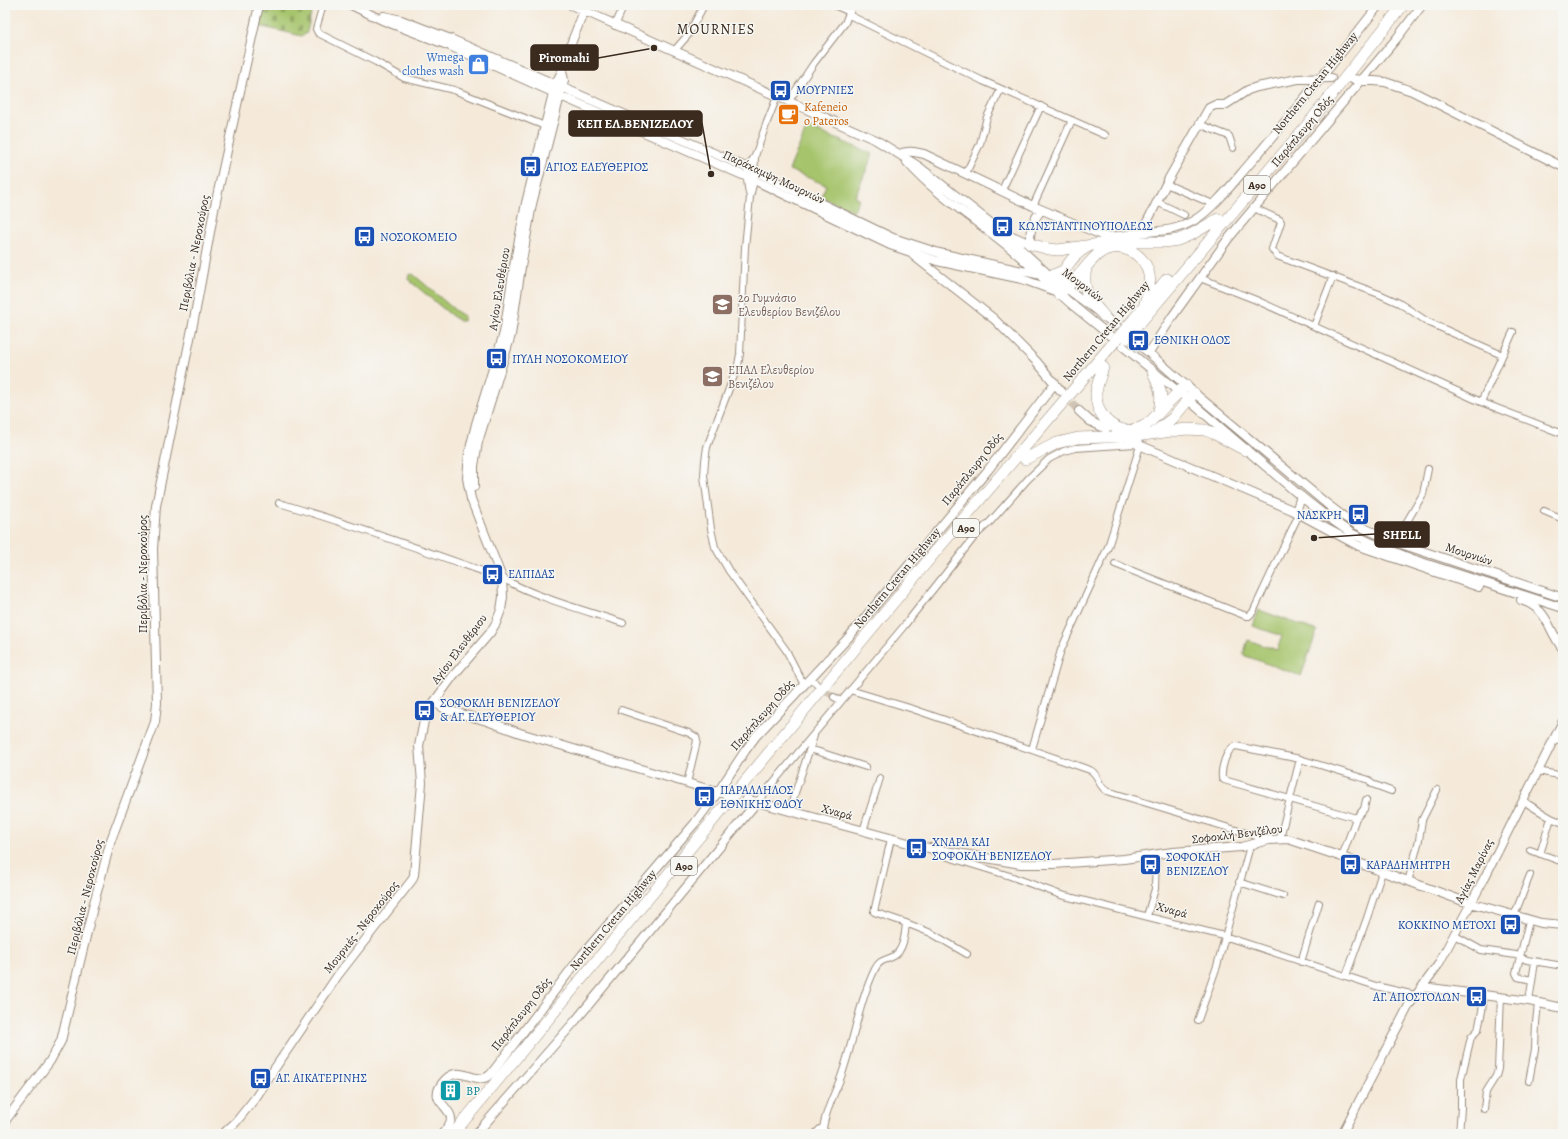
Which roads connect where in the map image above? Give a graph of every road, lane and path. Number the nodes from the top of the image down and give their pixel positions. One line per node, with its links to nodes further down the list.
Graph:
1 (259, 5): 172 (street, Περιβόλια - Νεροκούρος)
2 (323, 5): 30 (street)
3 (352, 5): 21 (street, Παράκαμψη Μουρνιών)
4 (571, 5): 13 (street)
5 (624, 5): 15 (street)
6 (704, 5): 16 (street)
7 (834, 5): 14 (street)
8 (852, 5): 14 (street)
9 (1379, 5): 17 (street, Παράπλευρη Οδός)
10 (1394, 5): 44 (highway, Northern Cretan Highway / Α90)
11 (1403, 5): 60 (highway, Northern Cretan Highway / Α90)
12 (1422, 5): 20 (street, Παράπλευρη Οδός)
13 (584, 8): 15 (street); 21 (street)
14 (849, 14): 22 (street); 25 (street)
15 (615, 26): 16 (street)
16 (674, 52): 24 (street)
17 (1321, 77): 18 (street); 29 (street); 40 (street, Παράπλευρη Οδός)
18 (1331, 78)
19 (1352, 79): 20 (street)
20 (1361, 79): 34 (street); 42 (street, Παράπλευρη Οδός)
21 (559, 88): 23 (street, Παράκαμψη Μουρνιών); 23 (street); 27 (street, Αγίου Ελευθέριου); 30 (street, Αγίου Ελευθέριου)
22 (1001, 89): 26 (street); 35 (street)
23 (571, 96): 27 (street); 36 (street, Παράκαμψη Μουρνιών)
24 (777, 98): 25 (street); 36 (street)
25 (788, 102): 33 (street)
26 (1041, 106): 28 (street); 38 (street)
27 (556, 107): 85 (street, Αγίου Ελευθέριου)
28 (1072, 120): 31 (street); 41 (street)
29 (1199, 124): 32 (street); 37 (street)
30 (545, 126): 85 (street, Αγίου Ελευθέριου)
31 (1105, 135)
32 (1233, 148)
33 (899, 154): 35 (street, Παράπλευρη Οδός); 45 (street, Μουρνιών); 54 (street, Μουρνιών)
34 (1563, 167)
35 (966, 173): 38 (street, Παράπλευρη Οδός)
36 (751, 174): 49 (street, Παράκαμψη Μουρνιών); 50 (street, Παράκαμψη Μουρνιών); 95 (street)
37 (1166, 184): 39 (street); 40 (street)
38 (1002, 190): 41 (street, Παράπλευρη Οδός)
39 (1157, 202): 43 (street); 46 (street)
40 (1213, 204): 46 (street, Παράπλευρη Οδός)
41 (1037, 208): 46 (street, Παράπλευρη Οδός); 47 (street)
42 (1254, 208): 55 (street); 56 (street, Παράπλευρη Οδός)
43 (1184, 215)
44 (1218, 219): 48 (highway); 58 (highway, Northern Cretan Highway / Α90)
45 (1002, 232): 47 (street); 54 (street, Μουρνιών)
46 (1142, 232)
47 (1030, 244): 48 (highway)
48 (1089, 246): 52 (highway)
49 (910, 252): 50 (street, Παράκαμψη Μουρνιών); 53 (street)
50 (938, 257): 53 (street); 54 (street, Παράκαμψη Μουρνιών); 57 (street, Παράκαμψη Μουρνιών)
51 (1086, 267): 57 (highway); 58 (highway); 59 (highway)
52 (1065, 270): 54 (highway); 57 (highway)
53 (934, 272): 68 (street)
54 (1046, 275): 57 (street, Μουρνιών)
55 (1333, 276): 61 (street); 64 (street)
56 (1200, 278): 61 (street); 63 (street, Παράπλευρη Οδός)
57 (1061, 288): 59 (street, Μουρνιών); 67 (street)
58 (1145, 305): 60 (highway, Northern Cretan Highway / Α90)
59 (1104, 316): 63 (street, Μουρνιών)
60 (1136, 321): 65 (highway, Northern Cretan Highway / Α90, bridge)
61 (1314, 326): 71 (street)
62 (1513, 332): 64 (street)
63 (1149, 353): 70 (street, Μουρνιών)
64 (1502, 355): 71 (street)
65 (1108, 356): 66 (highway, Northern Cretan Highway / Α90); 168 (highway, Northern Cretan Highway / Α90)
66 (1103, 367): 73 (highway); 79 (highway, Northern Cretan Highway / Α90)
67 (1153, 372): 70 (street); 73 (highway)
68 (1055, 383): 69 (street); 94 (street, Παράπλευρη Οδός)
69 (1061, 391)
70 (1187, 393): 73 (highway); 75 (highway); 78 (street); 87 (street, Μουρνιών)
71 (1481, 402): 76 (street)
72 (1079, 411): 74 (street)
73 (1158, 414)
74 (1106, 429)
75 (1149, 434): 78 (highway); 79 (highway)
76 (1563, 434)
77 (1135, 443): 84 (street); 97 (street); 107 (street)
78 (1245, 450): 81 (street)
79 (1025, 459): 174 (highway, Northern Cretan Highway / Α90)
80 (1428, 469): 87 (street)
81 (1302, 496): 84 (street); 91 (street)
82 (279, 503): 89 (street)
83 (1544, 511): 86 (street)
84 (1297, 513): 88 (street); 93 (street)
85 (478, 519): 89 (street, Αγίου Ελευθέριου)
86 (1563, 519)
87 (1395, 542): 90 (street, Μουρνιών)
88 (1115, 564)
89 (502, 578): 92 (street); 100 (street, Αγίου Ελευθέριου)
90 (1563, 598)
91 (1563, 608)
92 (623, 623)
93 (1563, 649)
94 (811, 678): 95 (street, Παράπλευρη Οδός); 96 (street)
95 (804, 685): 116 (street, Παράπλευρη Οδός)
96 (817, 685)
97 (850, 690): 99 (street); 107 (street)
98 (834, 697): 99 (street)
99 (841, 701): 103 (street)
100 (434, 702): 113 (street); 175 (street, Μουρνιές - Νεροκούρος)
101 (621, 710): 113 (street)
102 (1563, 721): 104 (street, Αγίας Μαρίνας)
103 (815, 732): 106 (street); 121 (street)
104 (1555, 738): 105 (street); 110 (street, Αγίας Μαρίνας)
105 (1563, 742)
106 (810, 749): 109 (street); 122 (street)
107 (1032, 749): 129 (street)
108 (1300, 759): 115 (street); 117 (street); 117 (street)
109 (866, 767)
110 (1538, 770): 111 (street); 120 (street, Αγίας Μαρίνας)
111 (1563, 776)
112 (880, 778): 126 (street)
113 (687, 784): 116 (street)
114 (1437, 790): 141 (street)
115 (1391, 791)
116 (721, 793): 176 (street, Παράπλευρη Οδός)
117 (1290, 798): 123 (street); 127 (street)
118 (746, 800): 121 (street, Χναρά)
119 (1366, 800): 123 (street)
120 (1523, 801): 124 (street); 144 (street, Αγίας Μαρίνας)
121 (757, 802): 122 (street, Χναρά); 177 (street)
122 (789, 811): 126 (street, Χναρά)
123 (1356, 818): 136 (street)
124 (1551, 818): 125 (street); 134 (street)
125 (1563, 823)
126 (863, 832): 128 (street, Χναρά)
127 (1280, 838): 129 (street, Σοφοκλή Βενιζέλου); 136 (street, Σοφοκλή Βενιζέλου)
128 (891, 839): 131 (street, Χναρά); 148 (street)
129 (1269, 840): 130 (street, Σοφοκλή Βενιζέλου)
130 (1250, 846): 133 (street, Σοφοκλή Βενιζέλου); 140 (street)
131 (923, 847): 135 (street, Χναρά); 145 (street, Χναρά)
132 (1530, 850): 134 (street)
133 (1156, 854): 135 (street, Σοφοκλή Βενιζέλου); 145 (street)
134 (1540, 854): 137 (street)
135 (1141, 857)
136 (1342, 857): 138 (street, Σοφοκλή Βενιζέλου)
137 (1563, 862)
138 (1382, 872): 141 (street, Σοφοκλή Βενιζέλου); 157 (street)
139 (1530, 875): 146 (street)
140 (1239, 882): 142 (street); 151 (street)
141 (1408, 882): 144 (street, Σοφοκλή Βενιζέλου)
142 (1283, 896)
143 (1319, 903): 154 (street)
144 (1471, 903): 146 (street, Σοφοκλή Βενιζέλου); 150 (street, Αγίας Μαρίνας)
145 (1147, 916): 151 (street, Χναρά)
146 (1514, 916): 147 (street, Σοφοκλή Βενιζέλου)
147 (1529, 921): 149 (street, Σοφοκλή Βενιζέλου); 153 (street)
148 (906, 923): 152 (street); 173 (street)
149 (1563, 925)
150 (1454, 935): 153 (street); 159 (street, Αγίας Μαρίνας)
151 (1224, 936): 154 (street, Χναρά); 166 (street)
152 (967, 954)
153 (1519, 956): 155 (street); 158 (street)
154 (1301, 962): 157 (street, Χναρά)
155 (1535, 962): 156 (street); 158 (street)
156 (1563, 966)
157 (1346, 976): 161 (street, Χναρά)
158 (1532, 980): 163 (street)
159 (1423, 987): 160 (street); 161 (street, Αγίας Μαρίνας)
160 (1484, 995): 162 (street); 180 (street)
161 (1416, 996): 179 (street, Αγίας Μαρίνας)
162 (1501, 997): 163 (street); 170 (street)
163 (1529, 1001): 164 (street)
164 (1538, 1003): 165 (street); 167 (street)
165 (1563, 1008)
166 (1198, 1020)
167 (1529, 1081)
168 (496, 1082): 169 (highway); 174 (highway, Northern Cretan Highway / Α90)
169 (484, 1085)
170 (1484, 1109)
171 (456, 1118): 174 (highway)
172 (5, 1121)
173 (825, 1131): 178 (street)
174 (457, 1133)
175 (223, 1134)
176 (442, 1134)
177 (476, 1134)
178 (815, 1134)
179 (1342, 1134)
180 (1459, 1134)

